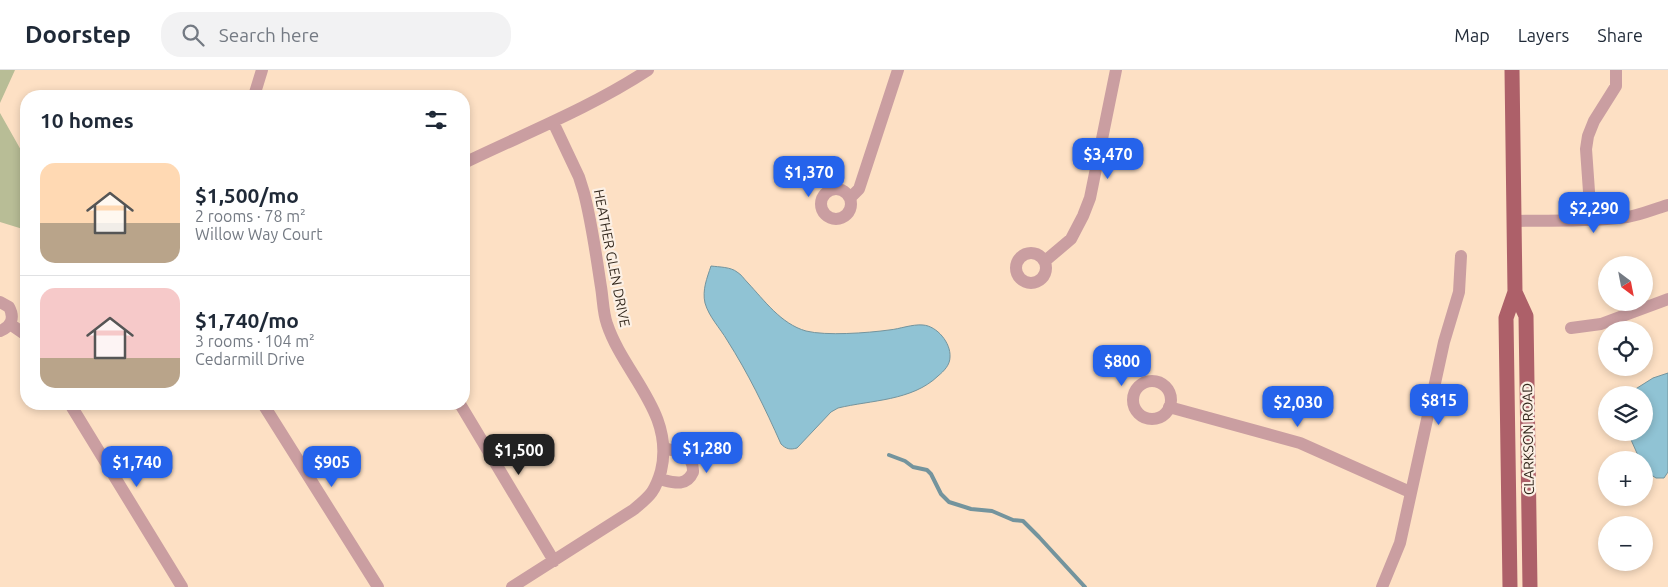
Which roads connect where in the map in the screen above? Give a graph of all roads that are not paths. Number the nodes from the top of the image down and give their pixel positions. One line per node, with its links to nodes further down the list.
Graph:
1 (262, 70): 7 (street)
2 (648, 70): 8 (street)
3 (898, 70): 10 (street)
4 (1116, 70): 15 (street)
5 (1512, 70): 13 (main road, CLARKSON ROAD)
6 (1616, 70): 12 (street)
7 (256, 90)
8 (553, 122): 9 (street); 26 (street, HEATHER GLEN DRIVE)
9 (470, 160)
10 (850, 198)
11 (1668, 205): 12 (street)
12 (1591, 220): 13 (street)
13 (1515, 221): 16 (main road, CLARKSON ROAD)
14 (1462, 256): 28 (street)
15 (1045, 261)
16 (1515, 292): 34 (main road, CLARKSON ROAD); 35 (main road, CLARKSON ROAD)
17 (1668, 299): 20 (street)
18 (0, 302): 19 (street)
19 (5, 327): 21 (street)
20 (1571, 328)
21 (20, 333)
22 (1170, 407): 28 (street)
23 (74, 410): 30 (street)
24 (267, 410): 31 (street)
25 (464, 410): 29 (street)
26 (664, 448): 27 (street, HEATHER GLEN DRIVE); 27 (street)
27 (659, 479): 29 (street, HEATHER GLEN DRIVE)
28 (1410, 492): 33 (street)
29 (554, 561): 32 (street, HEATHER GLEN DRIVE)
30 (182, 587)
31 (378, 587)
32 (512, 587)
33 (1382, 587)
34 (1510, 587)
35 (1530, 587)

